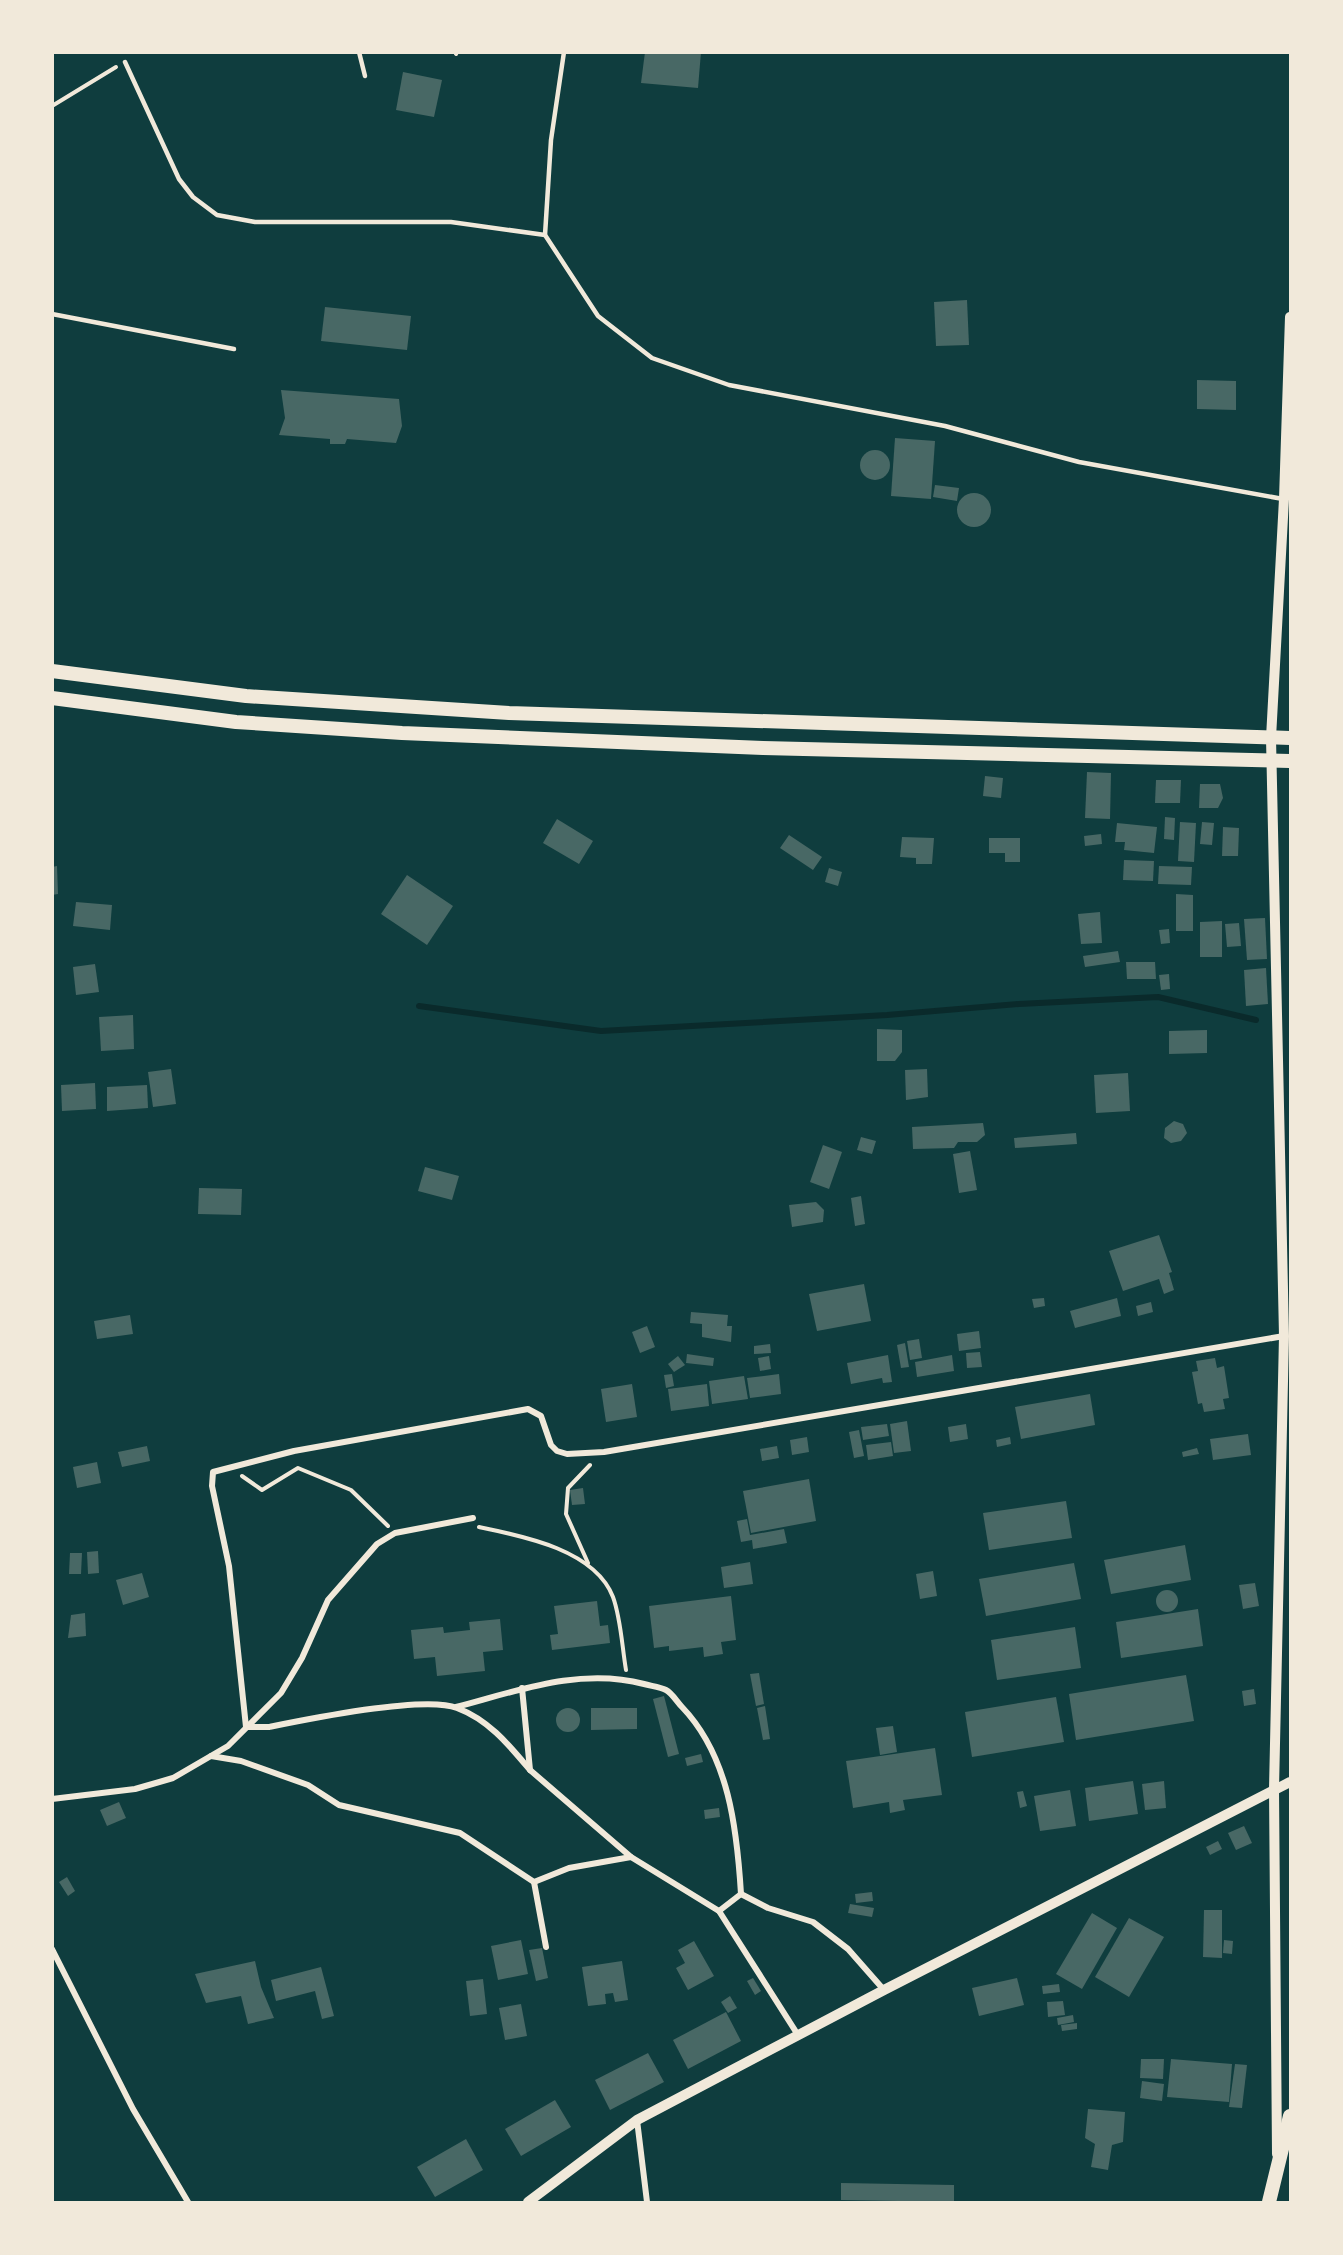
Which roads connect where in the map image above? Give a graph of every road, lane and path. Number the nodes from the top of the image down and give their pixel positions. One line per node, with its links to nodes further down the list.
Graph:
1 (359, 52): 4 (lane)
2 (564, 52): 6 (lane)
3 (125, 62): 5 (path); 6 (lane)
4 (365, 76)
5 (52, 106)
6 (545, 235): 10 (lane)
7 (52, 314): 9 (lane)
8 (1290, 317): 10 (street)
9 (234, 349)
10 (1287, 500): 13 (street)
11 (52, 671): 13 (main road)
12 (52, 698): 15 (main road)
13 (1271, 738): 14 (main road); 15 (street)
14 (1290, 738)
15 (1271, 760): 16 (main road); 17 (street)
16 (1290, 761)
17 (1284, 1336): 18 (street); 31 (street)
18 (604, 1452): 19 (street); 23 (path)
19 (227, 1467): 22 (path); 27 (street)
20 (473, 1518): 21 (street)
21 (451, 1522): 22 (street); 23 (path)
22 (395, 1533): 27 (street)
23 (588, 1563): 24 (path)
24 (628, 1680): 25 (street); 35 (street)
25 (522, 1688): 26 (street); 29 (street)
26 (456, 1707): 27 (street); 29 (street)
27 (246, 1728): 28 (street)
28 (211, 1756): 32 (street); 34 (street)
29 (530, 1770): 33 (street)
30 (1290, 1782): 31 (street)
31 (1274, 1789): 39 (street); 43 (street)
32 (52, 1799)
33 (631, 1857): 34 (street); 36 (street)
34 (534, 1882): 37 (street)
35 (741, 1894): 36 (street); 39 (street)
36 (718, 1911): 40 (street)
37 (546, 1947)
38 (52, 1948): 44 (street)
39 (884, 1990): 40 (street)
40 (798, 2035): 42 (street)
41 (1290, 2116): 43 (main road)
42 (637, 2120): 45 (street); 46 (street)
43 (1277, 2166): 47 (main road)
44 (188, 2202)
45 (528, 2202)
46 (647, 2202)
47 (1269, 2202)

